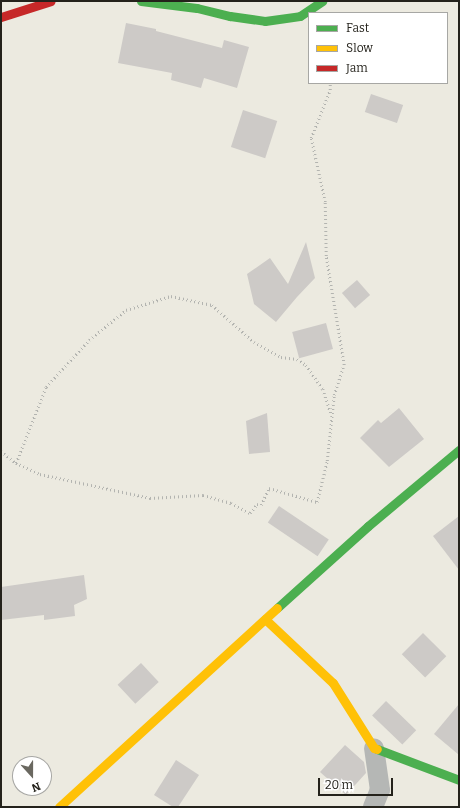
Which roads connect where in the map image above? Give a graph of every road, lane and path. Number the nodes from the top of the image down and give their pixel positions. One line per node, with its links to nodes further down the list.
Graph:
1 (51, 1): 4 (street)
2 (141, 1): 3 (street)
3 (322, 1)
4 (1, 17)
5 (330, 84): 6 (path)
6 (333, 418): 9 (path); 9 (path)
7 (459, 450): 10 (street)
8 (1, 451): 9 (path)
9 (16, 463)
10 (265, 619): 11 (street); 13 (street)
11 (374, 748): 12 (street); 14 (street)
12 (459, 780)
13 (59, 807)
14 (373, 807)

